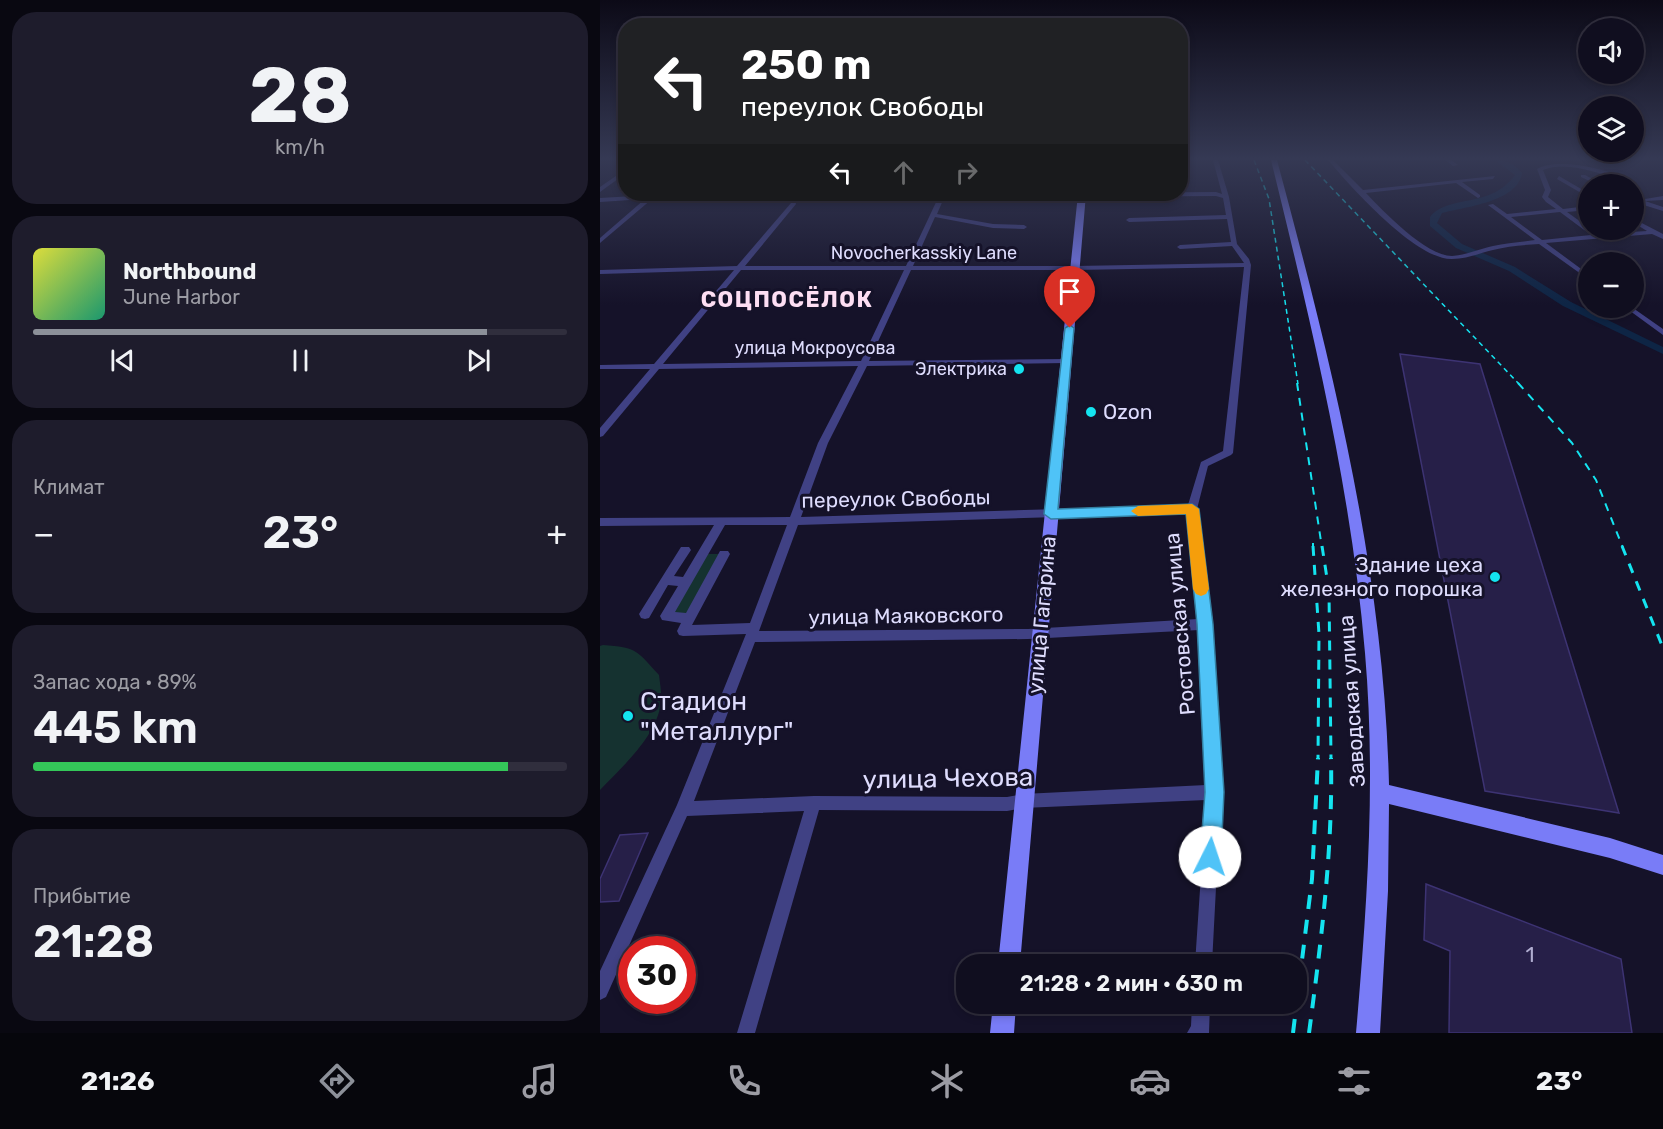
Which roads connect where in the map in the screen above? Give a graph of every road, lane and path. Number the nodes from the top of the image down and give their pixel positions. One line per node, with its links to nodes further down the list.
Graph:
1 (638, 208): 23 (street)
2 (790, 208): 28 (street)
3 (936, 208): 12 (street)
4 (1081, 208): 30 (main road, улица Гагарина)
5 (1228, 208): 14 (street)
6 (1286, 208): 55 (main road, Заводская улица)
7 (1379, 208): 24 (street)
8 (1496, 208): 13 (street)
9 (1559, 208): 11 (street)
10 (1578, 209): 11 (street)
11 (1563, 211): 13 (street); 16 (street)
12 (933, 215): 17 (street); 29 (street)
13 (1507, 216): 24 (street)
14 (1230, 218): 15 (street); 25 (street)
15 (1129, 220)
16 (1578, 222)
17 (1024, 227)
18 (1644, 227): 19 (street)
19 (1651, 232): 20 (street); 21 (street)
20 (1644, 233)
21 (1663, 237)
22 (1578, 238): 24 (street)
23 (600, 241)
24 (1540, 241): 31 (street)
25 (1234, 244): 26 (street); 27 (street)
26 (1180, 247)
27 (1248, 265): 30 (street, Novocherkasskiy Lane); 40 (street, Ростовская улица)
28 (740, 268): 29 (street, Novocherkasskiy Lane); 32 (street, Novocherkasskiy Lane); 37 (street)
29 (909, 268): 30 (street, Novocherkasskiy Lane); 36 (street)
30 (1075, 268): 35 (main road, улица Гагарина)
31 (1578, 270)
32 (600, 272)
33 (1643, 318): 34 (street)
34 (1663, 333)
35 (1066, 361): 36 (street, улица Мокроусова); 41 (main road, улица Гагарина)
36 (863, 365): 37 (street, улица Мокроусова); 43 (street)
37 (657, 366): 38 (street, улица Мокроусова); 39 (street)
38 (600, 367)
39 (600, 434)
40 (1192, 509): 41 (street, переулок Свободы); 51 (street, Ростовская улица)
41 (1051, 514): 43 (street, переулок Свободы); 53 (main road, улица Гагарина)
42 (722, 521): 43 (street, переулок Свободы); 44 (street, переулок Свободы); 48 (street)
43 (795, 521): 52 (street)
44 (600, 522)
45 (685, 550): 47 (street)
46 (724, 554): 50 (street)
47 (665, 580): 48 (street); 49 (street)
48 (687, 582): 50 (street)
49 (645, 614)
50 (689, 619): 52 (street, улица Маяковского)
51 (1205, 624): 53 (street, улица Маяковского); 54 (street, Ростовская улица)
52 (752, 632): 53 (street, улица Маяковского); 58 (street)
53 (1041, 632): 56 (main road, улица Гагарина)
54 (1215, 792): 56 (street, улица Чехова); 61 (street, Ростовская улица)
55 (1380, 792): 59 (main road); 68 (main road, Заводская улица)
56 (1023, 801): 57 (street, улица Чехова); 60 (main road, улица Гагарина)
57 (814, 803): 58 (street, улица Чехова); 65 (street)
58 (683, 808): 62 (street)
59 (1663, 865)
60 (1010, 954)
61 (1205, 954)
62 (600, 991)
63 (1004, 1014): 66 (main road)
64 (1201, 1014): 67 (street)
65 (746, 1033)
66 (1002, 1033)
67 (1198, 1033)
68 (1368, 1033)

